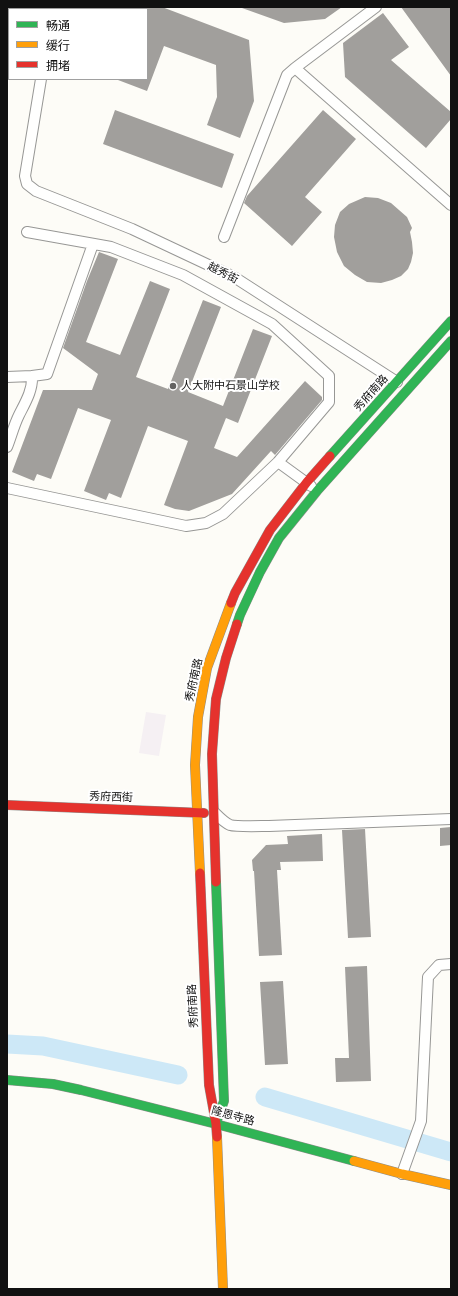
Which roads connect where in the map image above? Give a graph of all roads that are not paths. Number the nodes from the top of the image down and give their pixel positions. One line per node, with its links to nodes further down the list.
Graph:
1 (376, 7): 2 (street)
2 (295, 68): 4 (street); 6 (street)
3 (41, 80): 12 (street, 越秀街)
4 (451, 205)
5 (27, 232): 7 (street)
6 (224, 238)
7 (93, 244): 10 (street); 14 (street)
8 (450, 325): 12 (street, 秀府南路)
9 (451, 340): 17 (street, 秀府南路)
10 (32, 376): 11 (street); 13 (street)
11 (7, 377)
12 (397, 382): 15 (street, 秀府南路)
13 (7, 448)
14 (278, 462): 15 (street); 16 (street)
15 (307, 482): 17 (street); 19 (street, 秀府南路)
16 (7, 488)
17 (317, 491): 20 (street, 秀府南路)
18 (7, 805): 19 (street, 秀府西街)
19 (196, 812): 20 (street, 秀府西街); 24 (street, 秀府南路)
20 (215, 813): 21 (street); 24 (street, 秀府南路)
21 (451, 819)
22 (451, 964): 25 (street)
23 (7, 1080): 24 (street, 隆恩寺路)
24 (216, 1124): 25 (street, 隆恩寺路); 27 (street, 秀府南路)
25 (402, 1174): 26 (street, 隆恩寺路)
26 (451, 1185)
27 (223, 1289)

